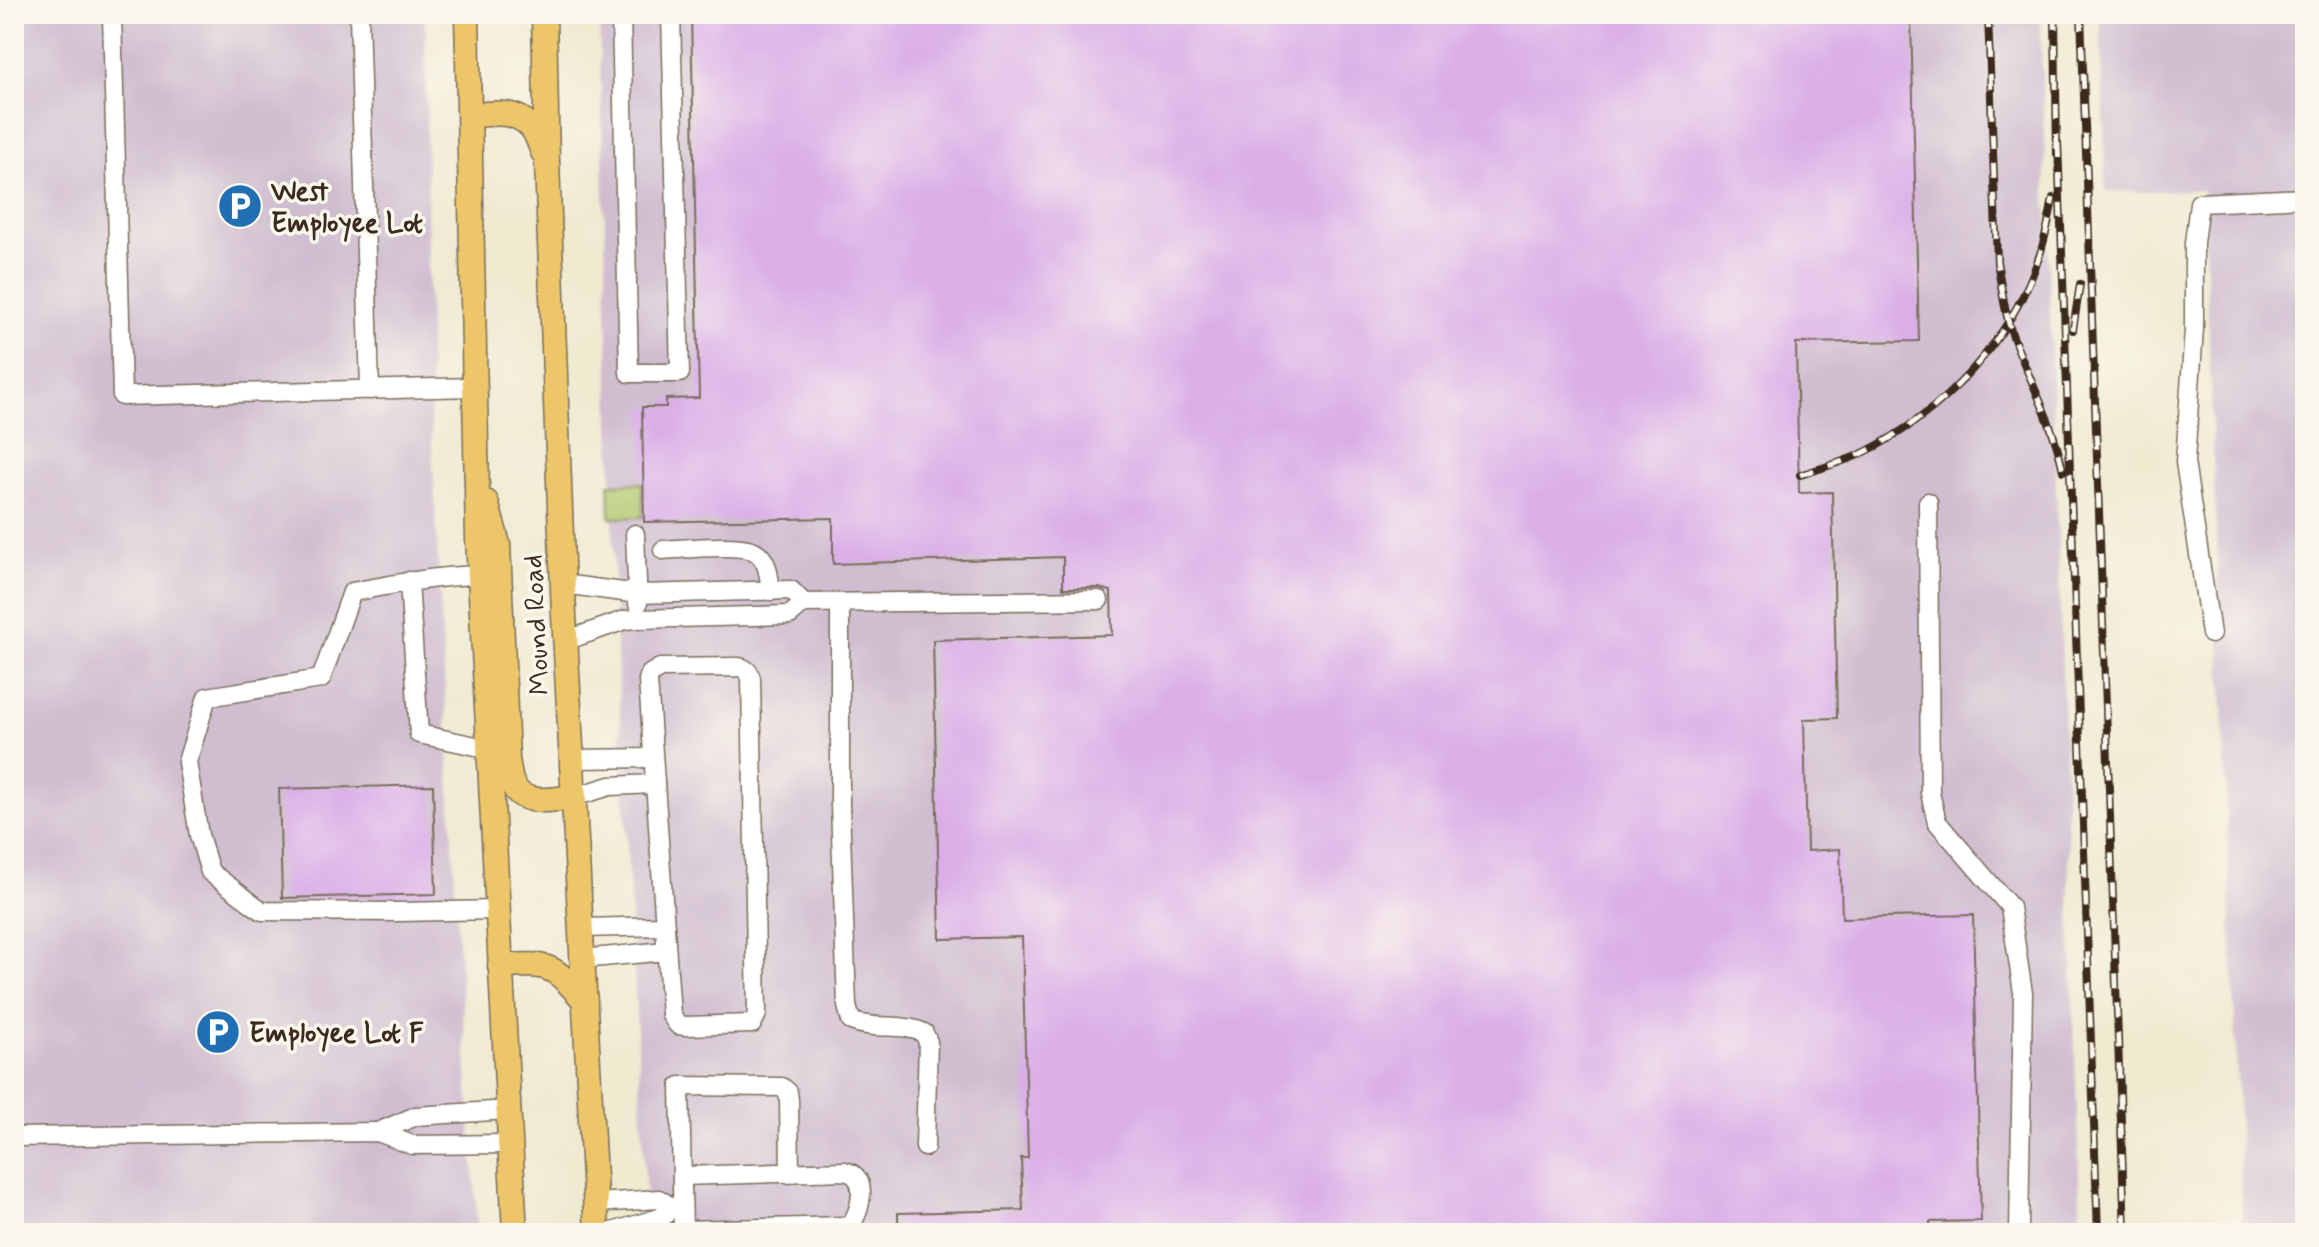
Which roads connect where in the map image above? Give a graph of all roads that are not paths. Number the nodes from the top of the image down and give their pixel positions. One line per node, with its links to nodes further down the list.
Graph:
1 (112, 14): 11 (lane)
2 (359, 14): 11 (lane)
3 (467, 14): 7 (main road, Mound Road)
4 (544, 14): 8 (main road, Mound Road)
5 (621, 14): 6 (lane)
6 (671, 14)
7 (470, 116): 8 (main road); 10 (main road, Mound Road)
8 (547, 162): 18 (main road, Mound Road)
9 (2305, 198): 27 (lane)
10 (475, 387): 11 (lane); 12 (main road, Mound Road)
11 (370, 390)
12 (477, 469): 16 (main road, Mound Road); 33 (main road)
13 (1928, 502): 55 (lane)
14 (635, 534): 21 (lane)
15 (663, 550): 20 (lane)
16 (480, 575): 17 (lane); 29 (main road, Mound Road)
17 (409, 581): 29 (lane); 34 (lane)
18 (563, 584): 21 (lane); 28 (main road, Mound Road)
19 (742, 591): 20 (lane); 21 (lane); 25 (lane)
20 (771, 591): 23 (lane)
21 (638, 594): 26 (lane)
22 (1099, 600): 24 (lane)
23 (804, 603): 24 (lane); 25 (lane)
24 (840, 603): 45 (lane)
25 (743, 616): 26 (lane)
26 (637, 619): 28 (lane)
27 (2211, 634)
28 (565, 641): 31 (main road, Mound Road)
29 (490, 749): 34 (main road, Mound Road)
30 (653, 758): 31 (lane); 32 (lane); 37 (lane)
31 (572, 759): 33 (main road, Mound Road)
32 (655, 784): 33 (lane); 35 (lane)
33 (574, 797): 36 (main road, Mound Road)
34 (497, 910): 39 (main road, Mound Road)
35 (665, 926): 36 (lane); 37 (lane)
36 (581, 928): 38 (main road, Mound Road)
37 (666, 951): 38 (lane)
38 (582, 959): 40 (main road, Mound Road)
39 (500, 966): 40 (main road); 41 (main road, Mound Road)
40 (585, 1001): 48 (main road, Mound Road)
41 (508, 1110): 42 (lane); 44 (main road, Mound Road)
42 (378, 1132): 43 (lane); 44 (lane)
43 (14, 1137)
44 (510, 1144): 52 (main road, Mound Road)
45 (925, 1147)
46 (790, 1174): 47 (lane); 47 (lane); 50 (lane)
47 (682, 1176): 49 (lane)
48 (596, 1203): 49 (lane); 53 (main road, Mound Road)
49 (677, 1206): 51 (lane); 54 (lane)
50 (757, 1231): 51 (lane)
51 (683, 1232)
52 (515, 1233)
53 (597, 1233)
54 (609, 1233)
55 (2019, 1233)

